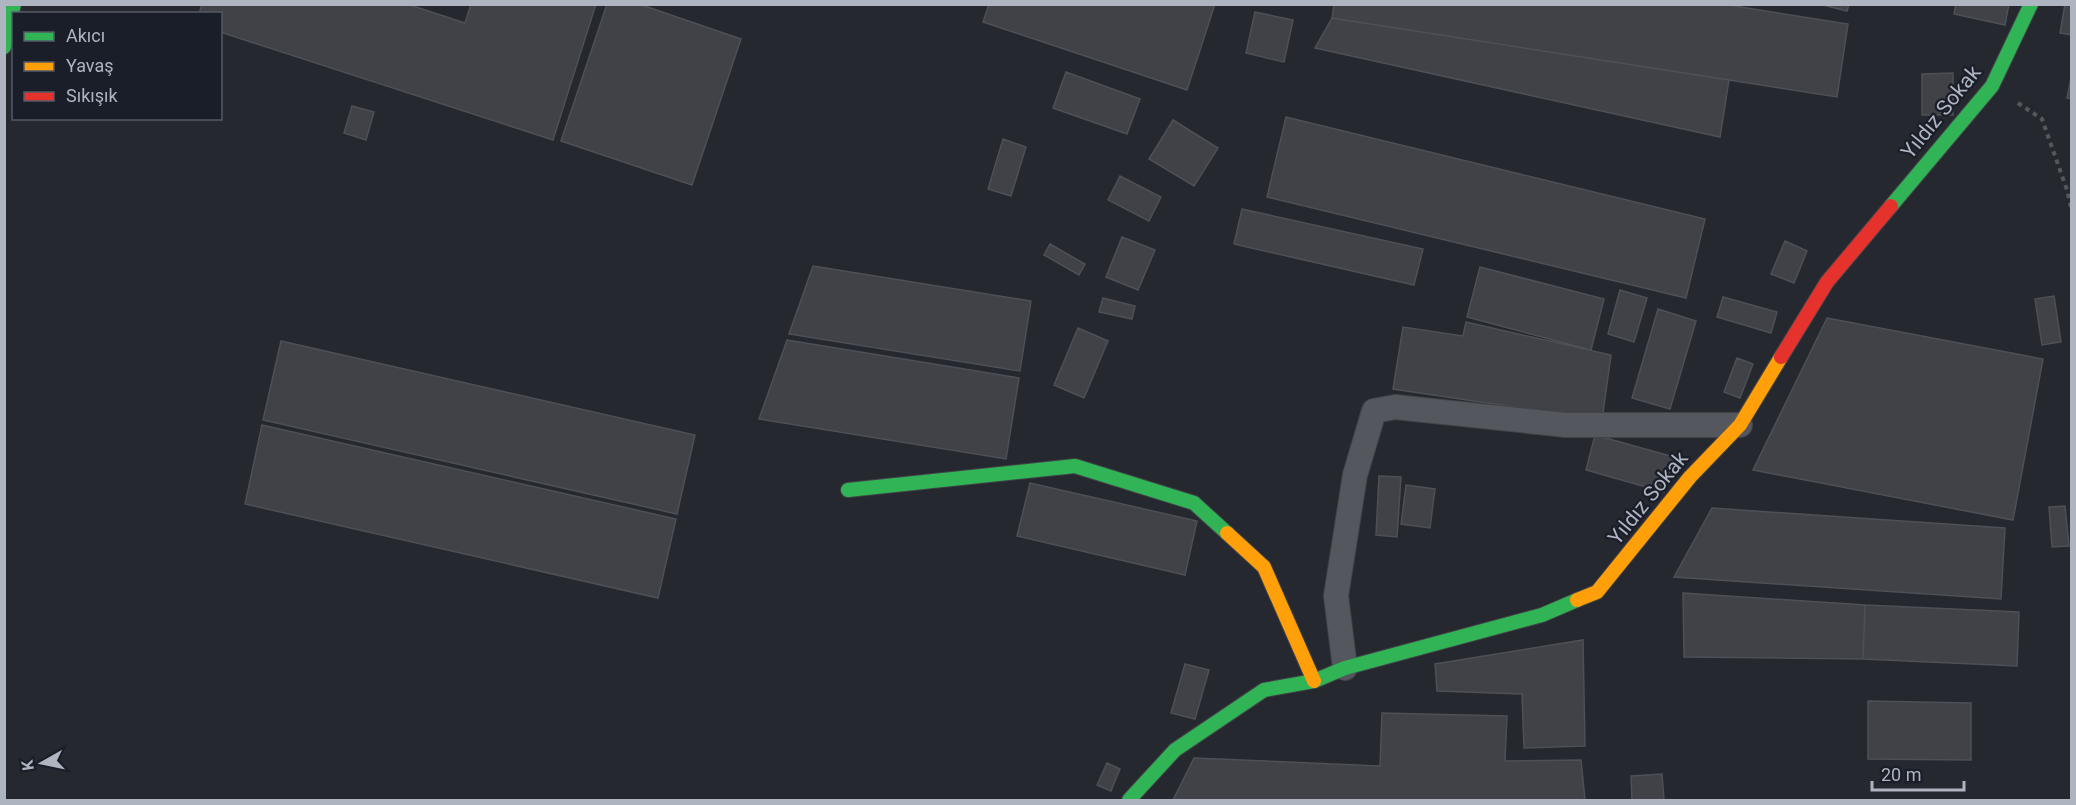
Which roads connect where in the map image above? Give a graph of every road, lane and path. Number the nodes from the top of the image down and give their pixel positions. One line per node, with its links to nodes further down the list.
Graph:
1 (2031, 4): 4 (street, Yıldız Sokak)
2 (12, 13): 3 (street)
3 (4, 47)
4 (1992, 86): 5 (path); 6 (street, Yıldız Sokak)
5 (2072, 212)
6 (1740, 425): 8 (street, Yıldız Sokak); 8 (street)
7 (848, 490): 9 (street)
8 (1345, 668): 9 (street, Yıldız Sokak)
9 (1314, 681): 10 (street, Yıldız Sokak)
10 (1130, 801)

